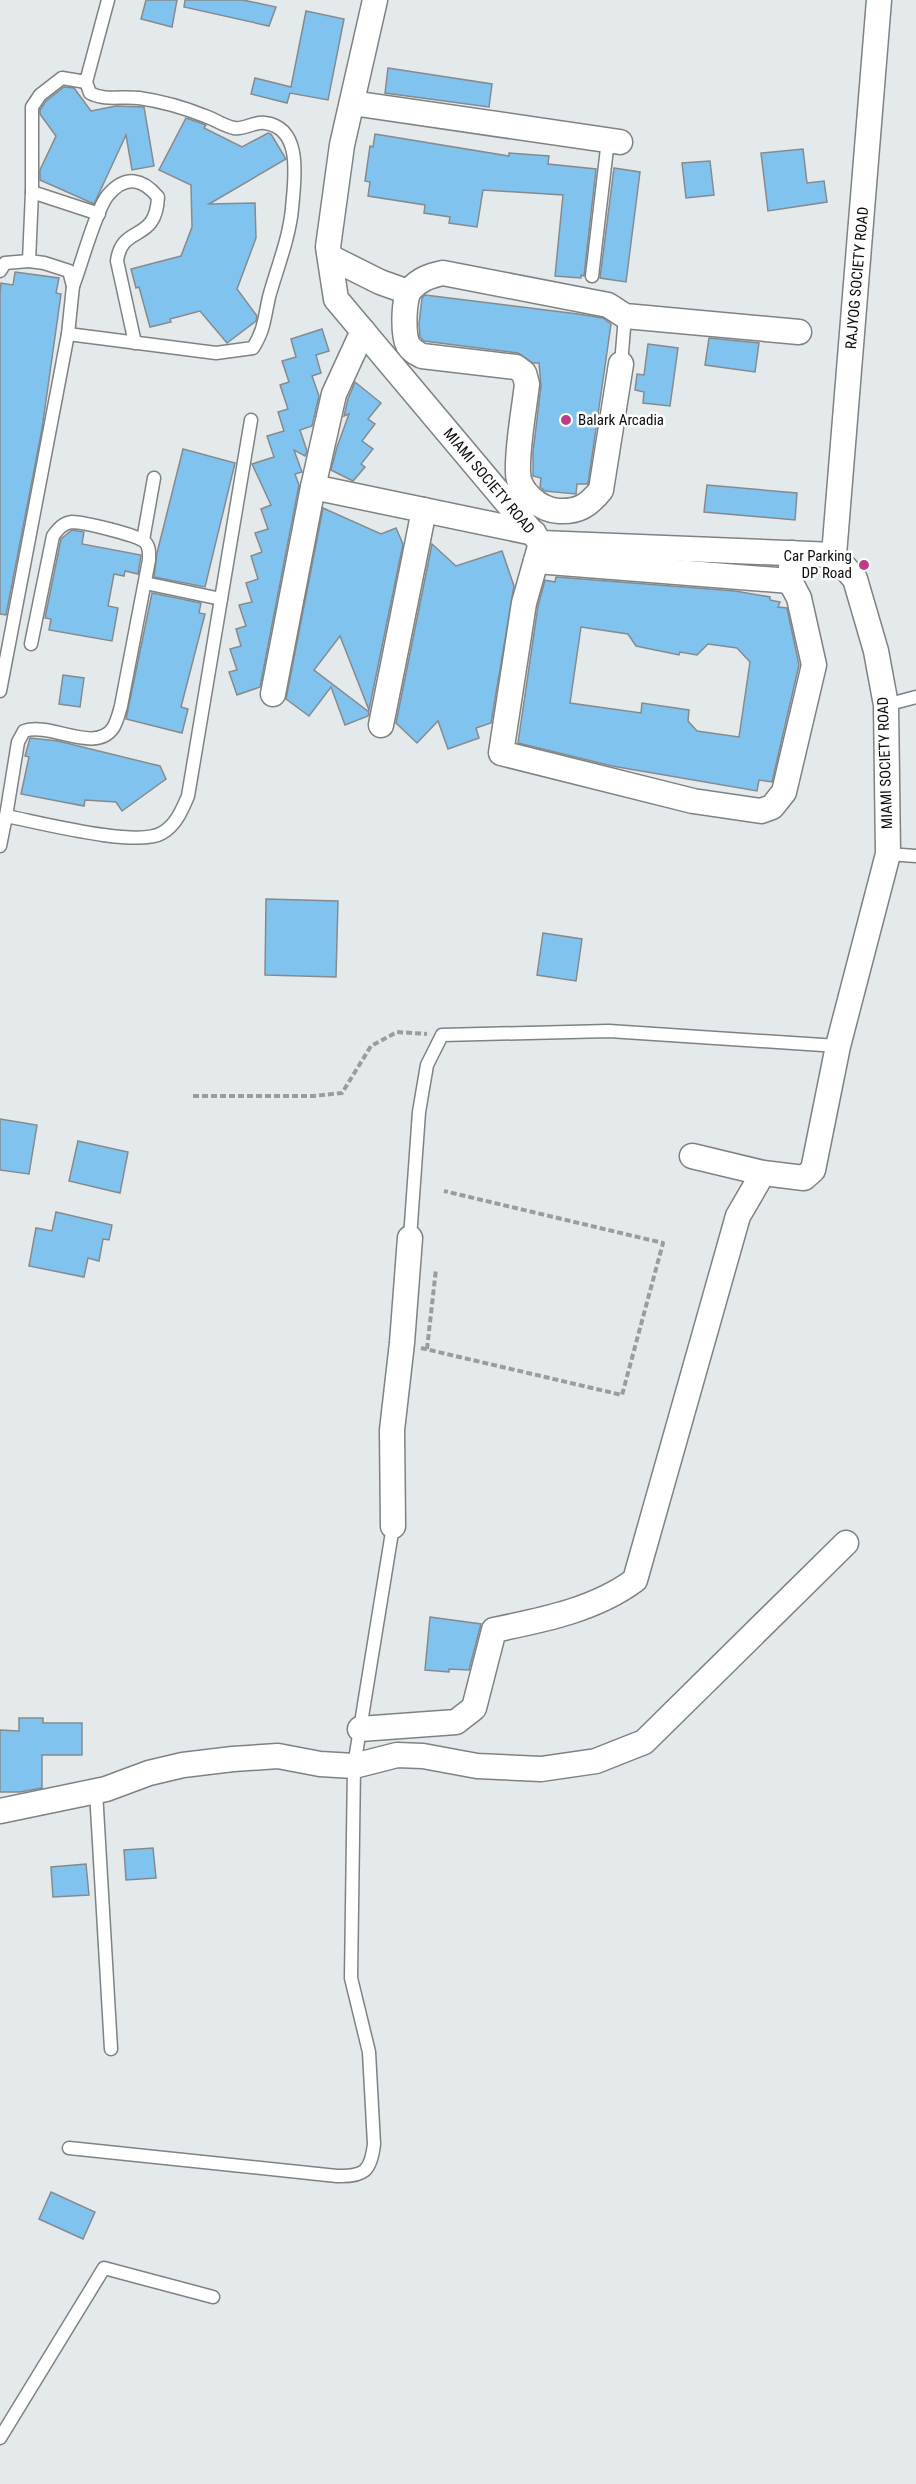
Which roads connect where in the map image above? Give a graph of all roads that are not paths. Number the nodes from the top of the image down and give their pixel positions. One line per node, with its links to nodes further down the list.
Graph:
1 (108, 0): 4 (lane)
2 (375, 0): 5 (street, MIAMI SOCIETY ROAD)
3 (879, 0): 28 (street, RAJYOG SOCIETY ROAD)
4 (86, 82): 7 (lane); 19 (lane)
5 (352, 103): 6 (street); 9 (street, MIAMI SOCIETY ROAD)
6 (614, 141): 12 (lane)
7 (32, 192): 8 (lane); 10 (lane)
8 (99, 214): 13 (lane); 19 (lane)
9 (330, 257): 14 (street); 16 (street, MIAMI SOCIETY ROAD)
10 (29, 261): 11 (lane); 13 (lane)
11 (0, 272)
12 (592, 276)
13 (73, 286): 18 (lane)
14 (408, 292): 15 (street); 20 (street)
15 (625, 316): 17 (street); 20 (lane)
16 (363, 331): 23 (street); 26 (street, MIAMI SOCIETY ROAD)
17 (799, 332)
18 (68, 334): 19 (lane); 34 (lane)
19 (135, 342)
20 (621, 364)
21 (251, 420): 32 (lane)
22 (154, 478): 25 (lane)
23 (313, 487): 24 (street); 35 (street)
24 (424, 510): 26 (street); 38 (street)
25 (143, 540): 31 (lane); 33 (lane)
26 (537, 546): 29 (street, MIAMI SOCIETY ROAD); 30 (street)
27 (792, 554): 28 (street, MIAMI SOCIETY ROAD); 29 (street, MIAMI SOCIETY ROAD); 30 (street)
28 (834, 555): 37 (street, MIAMI SOCIETY ROAD)
29 (655, 559): 30 (street)
30 (790, 581)
31 (145, 583): 32 (lane); 39 (lane)
32 (221, 599): 39 (lane)
33 (31, 644)
34 (0, 691)
35 (273, 694)
36 (916, 697): 37 (lane)
37 (886, 705): 41 (street, MIAMI SOCIETY ROAD)
38 (381, 725)
39 (6, 816): 40 (lane)
40 (0, 846)
41 (888, 854): 42 (lane); 43 (street, MIAMI SOCIETY ROAD)
42 (916, 856)
43 (838, 1046): 45 (street, MIAMI SOCIETY ROAD); 46 (lane)
44 (692, 1156): 45 (street, MIAMI SOCIETY ROAD)
45 (763, 1173): 49 (street)
46 (410, 1238): 47 (street)
47 (393, 1526): 49 (lane)
48 (846, 1543): 50 (street)
49 (360, 1729): 50 (lane)
50 (354, 1766): 51 (street); 54 (lane)
51 (96, 1791): 52 (street); 53 (lane)
52 (0, 1811)
53 (111, 2049)
54 (69, 2148)
55 (213, 2297): 56 (lane)
56 (0, 2438)

